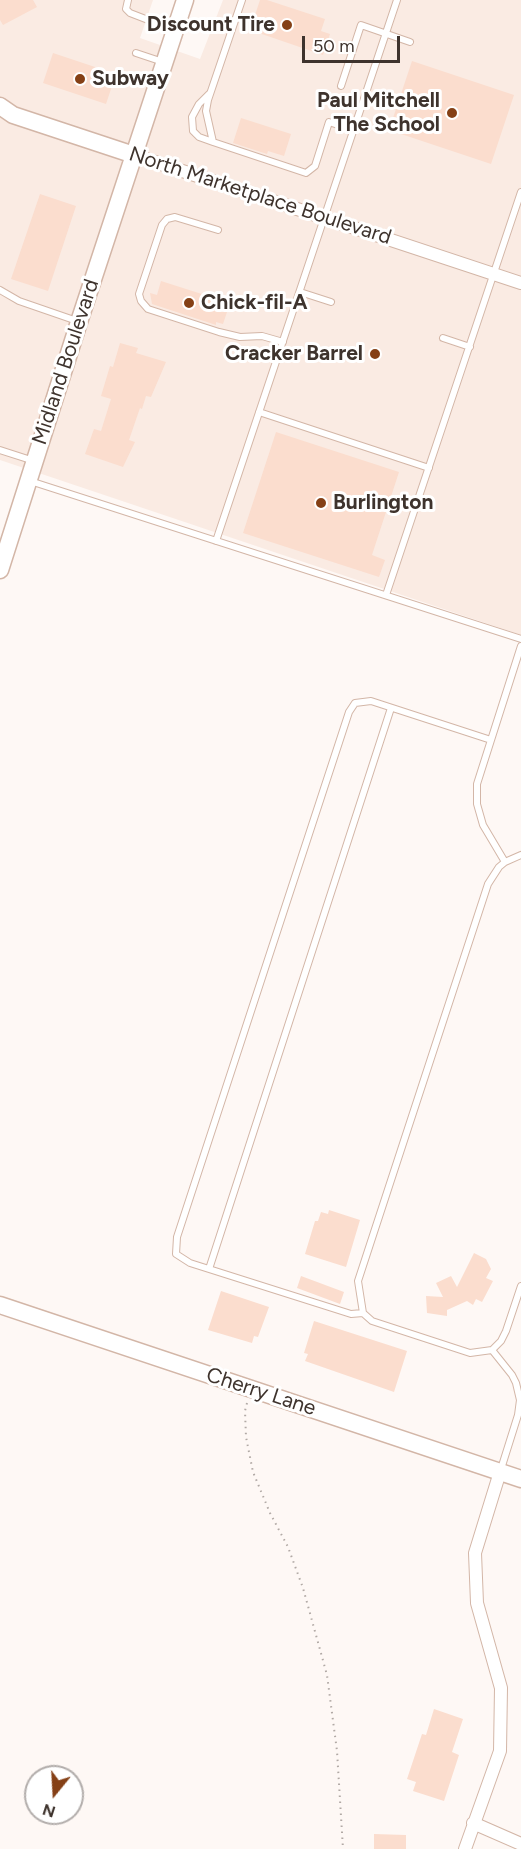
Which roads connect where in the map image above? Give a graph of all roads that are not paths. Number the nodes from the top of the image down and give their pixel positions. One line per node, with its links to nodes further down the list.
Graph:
1 (128, 0): 5 (lane)
2 (185, 0): 5 (main road, Midland Boulevard)
3 (242, 0): 11 (lane)
4 (396, 0): 6 (lane)
5 (174, 30): 9 (main road, Midland Boulevard)
6 (384, 33): 7 (lane); 10 (lane); 13 (lane)
7 (410, 42)
8 (136, 53): 9 (lane)
9 (164, 62): 15 (main road, Midland Boulevard)
10 (341, 86)
11 (209, 93): 14 (lane); 14 (lane)
12 (0, 106): 15 (main road, North Marketplace Boulevard)
13 (353, 130): 14 (lane); 17 (lane)
14 (213, 142)
15 (134, 155): 17 (street, North Marketplace Boulevard); 24 (main road, Midland Boulevard)
16 (521, 192): 19 (lane)
17 (325, 218): 19 (street, North Marketplace Boulevard); 22 (lane)
18 (218, 230): 26 (lane)
19 (494, 274): 20 (street, North Marketplace Boulevard); 27 (lane)
20 (521, 283)
21 (0, 290): 24 (lane)
22 (300, 292): 23 (lane); 26 (lane)
23 (331, 302)
24 (79, 322): 30 (main road, Midland Boulevard)
25 (443, 338): 27 (lane)
26 (283, 342): 28 (lane)
27 (470, 347): 31 (lane)
28 (259, 412): 31 (lane); 33 (lane)
29 (0, 450): 30 (lane)
30 (34, 461): 32 (main road, Midland Boulevard)
31 (429, 468): 35 (lane)
32 (29, 481): 33 (lane); 34 (main road, Midland Boulevard)
33 (216, 541): 35 (lane)
34 (0, 570)
35 (386, 596): 36 (lane)
36 (521, 639)
37 (521, 646): 39 (lane)
38 (391, 708): 39 (lane); 42 (lane); 42 (lane)
39 (491, 740): 41 (lane)
40 (521, 855): 41 (lane)
41 (505, 862): 45 (lane)
42 (209, 1269): 45 (lane)
43 (521, 1286): 46 (lane)
44 (0, 1305): 47 (main road, Cherry Lane)
45 (363, 1313): 46 (lane)
46 (492, 1350): 47 (lane)
47 (500, 1472): 48 (main road, Cherry Lane); 49 (street)
48 (521, 1479)
49 (473, 1822): 50 (street); 51 (street)
50 (521, 1844)
51 (465, 1849)

